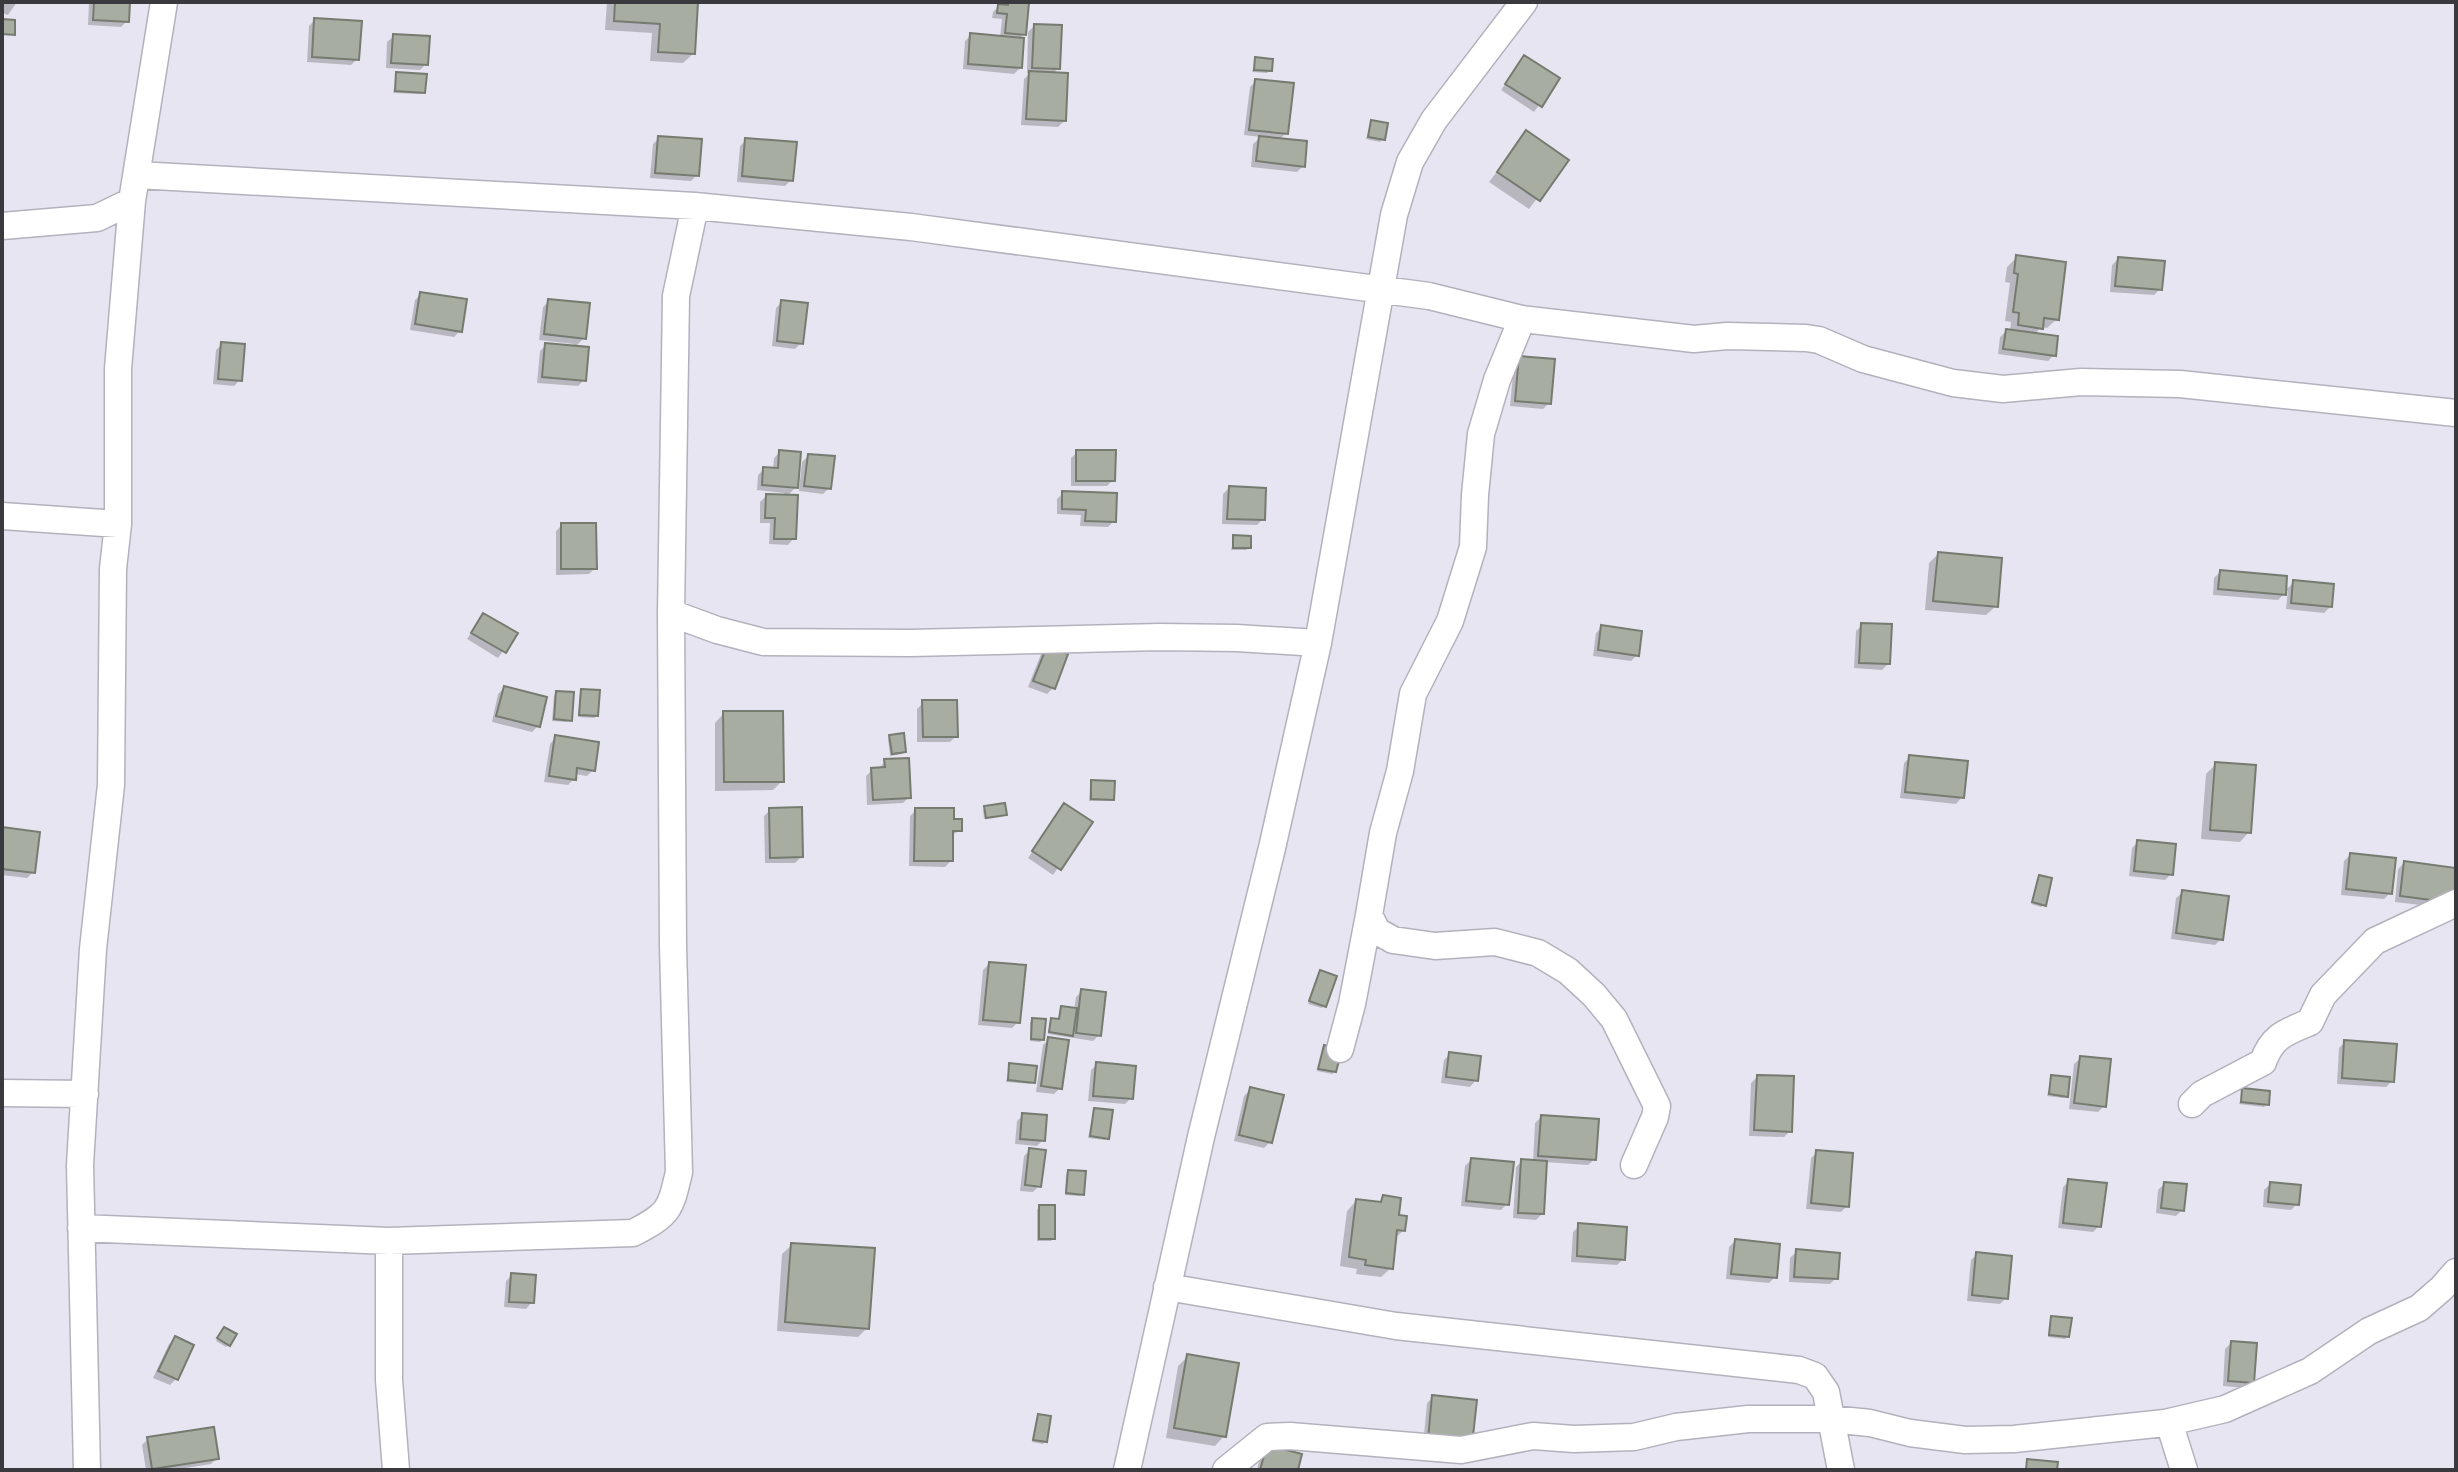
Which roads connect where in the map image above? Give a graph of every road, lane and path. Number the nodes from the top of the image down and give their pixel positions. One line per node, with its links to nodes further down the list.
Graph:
1 (164, 2): 3 (street)
2 (1524, 2): 6 (street)
3 (135, 188): 4 (street); 5 (street); 10 (street)
4 (695, 206): 6 (street); 11 (street)
5 (2, 226)
6 (1380, 289): 7 (street); 12 (street)
7 (1522, 319): 8 (street); 14 (street)
8 (2456, 413)
9 (2, 516): 10 (street)
10 (118, 524): 17 (street)
11 (671, 613): 12 (street); 21 (street)
12 (1318, 643): 23 (street)
13 (2456, 903): 18 (street)
14 (1369, 915): 15 (street); 19 (street)
15 (1340, 1049)
16 (2, 1093): 17 (street)
17 (85, 1094): 20 (street)
18 (2192, 1104)
19 (1634, 1165)
20 (81, 1228): 21 (street); 26 (street)
21 (389, 1241): 27 (street)
22 (2456, 1272): 25 (street)
23 (1167, 1287): 24 (street); 28 (street)
24 (1831, 1419): 25 (street); 29 (street); 30 (street)
25 (2169, 1422): 31 (street)
26 (87, 1470)
27 (396, 1470)
28 (1127, 1470)
29 (1226, 1470)
30 (1841, 1470)
31 (2184, 1470)

